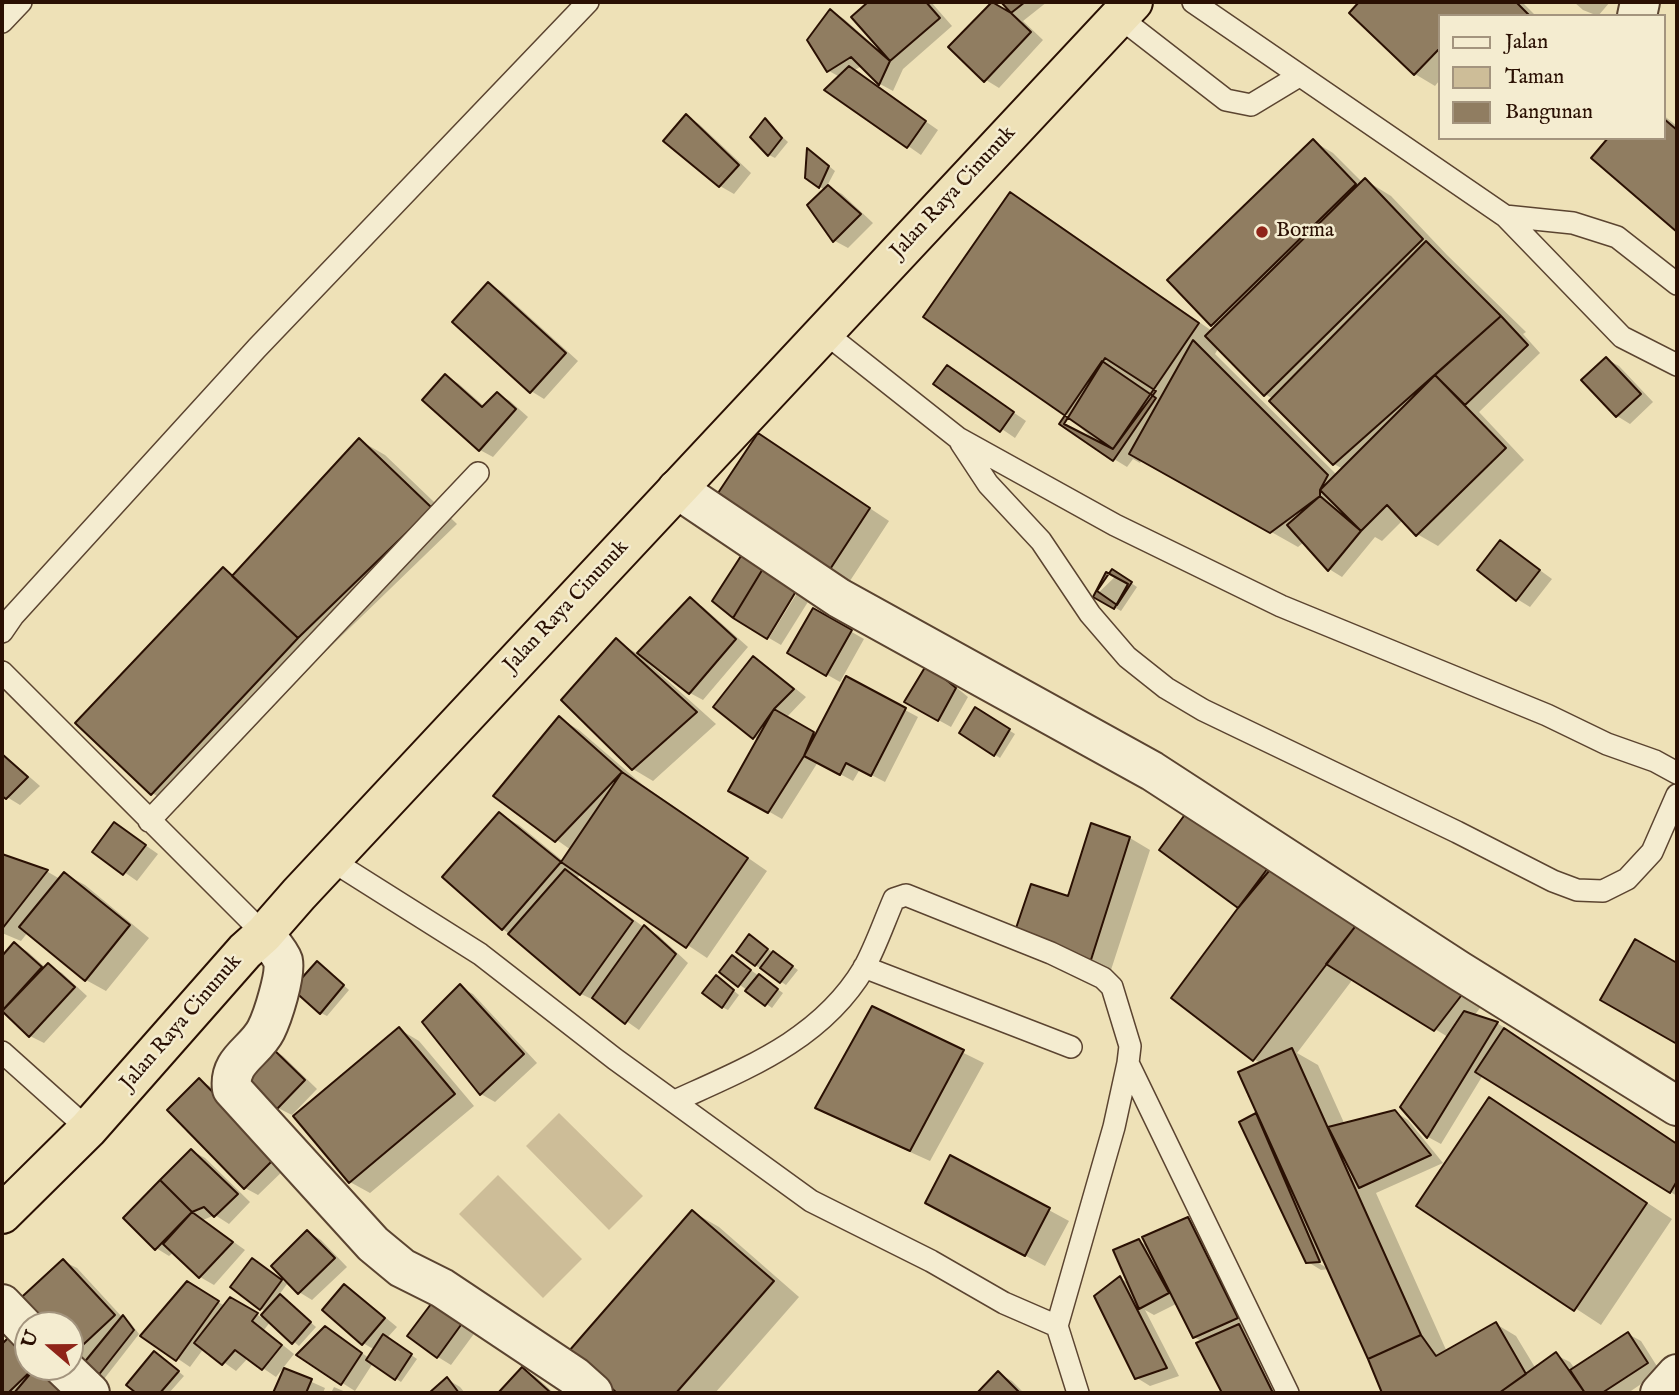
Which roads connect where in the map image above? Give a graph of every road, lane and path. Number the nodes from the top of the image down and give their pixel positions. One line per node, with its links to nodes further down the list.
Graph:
1 (21, 2): 5 (lane)
2 (588, 2): 14 (lane)
3 (1193, 2): 6 (lane)
4 (1126, 9): 6 (lane); 9 (highway, Jalan Raya Cinunuk)
5 (2, 22)
6 (1299, 76): 7 (lane)
7 (1505, 216): 8 (lane); 10 (lane)
8 (1677, 284)
9 (824, 332): 11 (lane); 13 (highway, Jalan Raya Cinunuk)
10 (1677, 365)
11 (958, 438): 17 (lane); 18 (lane)
12 (478, 473): 19 (lane)
13 (677, 489): 20 (highway, Jalan Raya Cinunuk); 27 (street)
14 (2, 632)
15 (2, 672): 16 (lane)
16 (11, 695): 19 (lane)
17 (1677, 773)
18 (1677, 795)
19 (149, 821): 21 (lane)
20 (331, 860): 21 (highway, Jalan Raya Cinunuk); 26 (lane)
21 (255, 942): 28 (highway, Jalan Raya Cinunuk); 32 (street)
22 (864, 967): 23 (lane); 25 (lane); 26 (lane)
23 (1072, 1047)
24 (2, 1052): 28 (lane)
25 (1128, 1063): 30 (lane); 34 (lane)
26 (675, 1101): 30 (lane)
27 (1677, 1106)
28 (88, 1129): 29 (highway, Jalan Raya Cinunuk)
29 (2, 1214)
30 (1057, 1325): 33 (lane)
31 (1677, 1374): 35 (street)
32 (593, 1393)
33 (1079, 1393)
34 (1288, 1393)
35 (1660, 1393)

